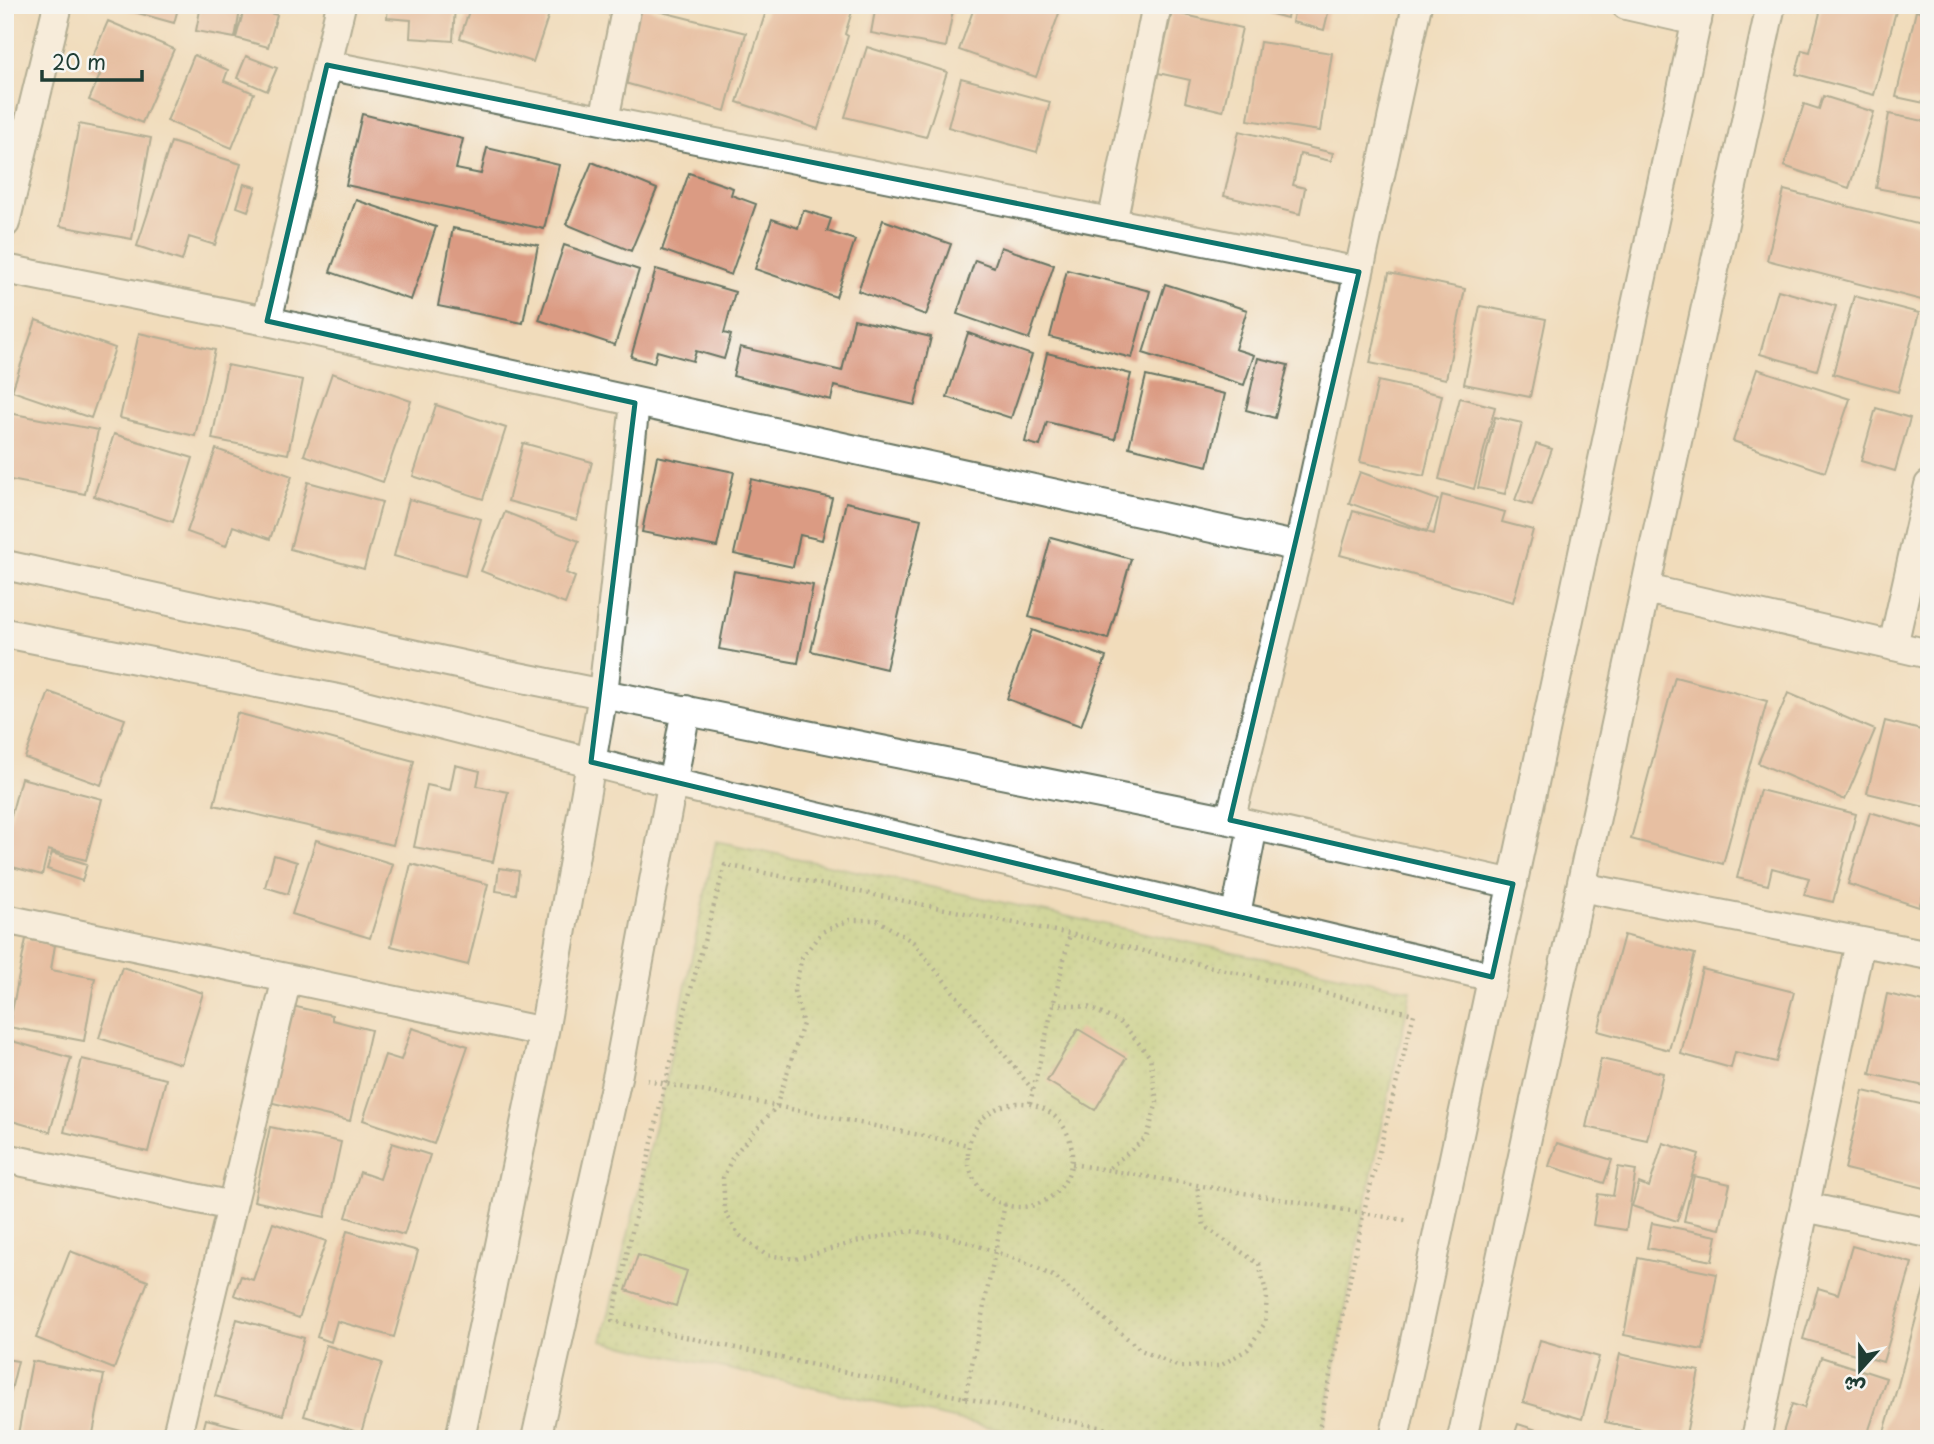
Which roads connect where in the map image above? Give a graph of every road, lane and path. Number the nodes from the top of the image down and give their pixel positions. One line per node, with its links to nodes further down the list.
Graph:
1 (58, 5): 12 (street)
2 (341, 5): 9 (street)
3 (627, 5): 10 (street)
4 (1157, 5): 11 (street)
5 (1418, 5): 14 (street)
6 (1626, 5): 8 (street)
7 (1772, 5): 20 (street)
8 (1698, 13): 29 (street)
9 (327, 65): 10 (street); 15 (street)
10 (604, 120): 11 (street)
11 (1112, 222): 14 (street)
12 (5, 223)
13 (5, 269): 15 (street)
14 (1359, 272): 18 (street)
15 (267, 321): 16 (street)
16 (635, 404): 18 (street); 24 (street)
17 (1929, 485): 22 (street)
18 (1299, 547): 28 (street)
19 (5, 565): 24 (street)
20 (1646, 589): 22 (street); 30 (street)
21 (5, 633): 26 (street)
22 (1893, 646): 23 (street)
23 (1929, 654)
24 (603, 694): 25 (street); 26 (street)
25 (686, 710): 27 (street); 28 (street)
26 (591, 762): 27 (street); 39 (street)
27 (673, 783): 31 (street); 59 (street)
28 (1242, 823): 29 (street); 31 (street)
29 (1513, 884): 36 (street)
30 (1581, 887): 34 (street); 63 (street)
31 (1236, 914): 36 (street)
32 (5, 919): 37 (street)
33 (1070, 934): 38 (path); 40 (path); 52 (path)
34 (1860, 942): 35 (street); 51 (street)
35 (1929, 956)
36 (1492, 977): 53 (street)
37 (287, 978): 39 (street); 50 (street)
38 (1053, 1004): 41 (path); 47 (path)
39 (544, 1032): 58 (street)
40 (664, 1084): 43 (path); 56 (path)
41 (1032, 1090): 42 (path); 43 (path)
42 (1030, 1103): 44 (path); 46 (path)
43 (776, 1107): 44 (path); 55 (path)
44 (969, 1145): 49 (path)
45 (5, 1158): 50 (street)
46 (1072, 1164): 47 (path); 49 (path)
47 (1108, 1170): 48 (path)
48 (1197, 1185): 52 (path); 55 (path)
49 (1005, 1204): 55 (path)
50 (232, 1206): 57 (street)
51 (1805, 1207): 54 (street); 64 (street)
52 (1364, 1211): 53 (path); 61 (path)
53 (1439, 1227): 62 (street)
54 (1929, 1233)
55 (994, 1251): 56 (path)
56 (965, 1398): 60 (path)
57 (176, 1439)
58 (460, 1439)
59 (536, 1439)
60 (1153, 1439)
61 (1317, 1439)
62 (1394, 1439)
63 (1462, 1439)
64 (1756, 1439)

